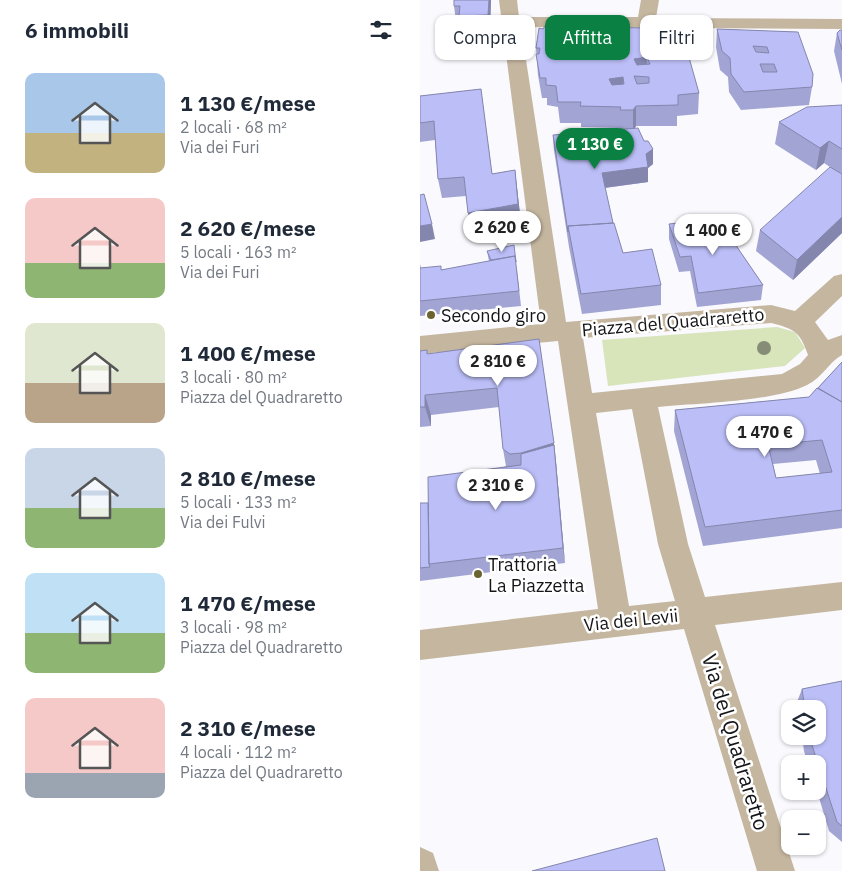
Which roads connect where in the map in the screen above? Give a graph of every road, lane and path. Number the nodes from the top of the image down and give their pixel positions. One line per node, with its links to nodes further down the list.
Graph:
1 (508, 0): 3 (street)
2 (650, 0): 4 (street)
3 (510, 15)
4 (647, 15)
5 (535, 22): 6 (street)
6 (640, 22)
7 (713, 23): 8 (street)
8 (842, 24)
9 (517, 60): 12 (street)
10 (842, 282): 11 (street)
11 (800, 321): 12 (street, Piazza del Quadraretto); 14 (street)
12 (562, 331): 13 (street); 16 (street, Piazza del Quadraretto)
13 (420, 345)
14 (831, 350): 15 (street)
15 (643, 400): 16 (street); 18 (street)
16 (581, 404): 19 (street, Piazza del Quadraretto)
17 (842, 596): 18 (street, Via dei Levii)
18 (695, 613): 19 (street, Via dei Levii); 23 (street, Via del Quadraretto)
19 (616, 621): 20 (street, Via dei Levii)
20 (420, 645)
21 (420, 866): 22 (street)
22 (420, 871)
23 (776, 871)

